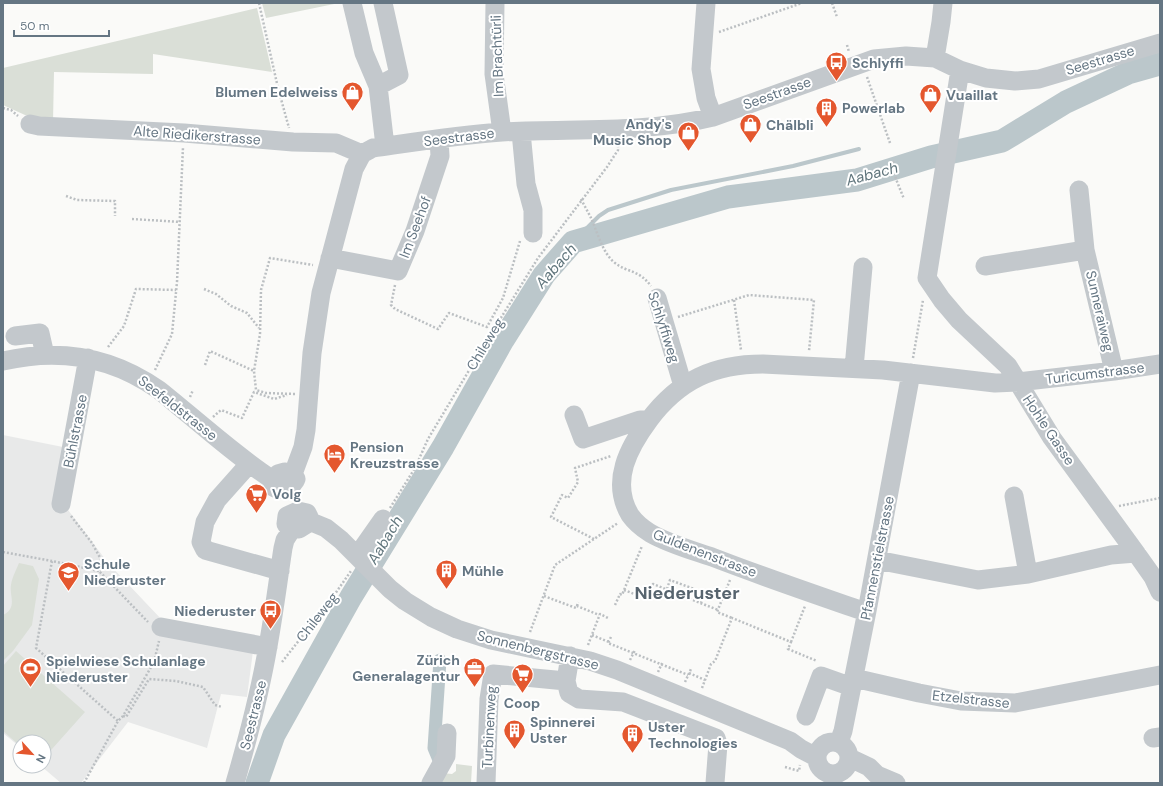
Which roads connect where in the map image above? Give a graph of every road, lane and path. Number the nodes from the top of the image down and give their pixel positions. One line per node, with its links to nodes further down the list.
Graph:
1 (258, 3): 23 (path)
2 (352, 3): 15 (street)
3 (383, 3): 15 (street)
4 (495, 3): 18 (street, Im Brachtürli)
5 (706, 3): 10 (street)
6 (802, 3): 10 (path)
7 (832, 3): 9 (path)
8 (943, 3): 12 (street)
9 (837, 17)
10 (703, 34): 16 (street)
11 (1160, 43): 13 (street, Seestrasse)
12 (935, 58): 13 (street, Seestrasse); 16 (street, Seestrasse)
13 (960, 70): 41 (street)
14 (866, 73): 24 (path)
15 (378, 86): 25 (street)
16 (713, 117): 19 (street, Seestrasse)
17 (30, 124): 20 (street, Alte Riedikerstrasse)
18 (502, 132): 19 (street, Seestrasse); 22 (street, Seestrasse)
19 (521, 132): 35 (street)
20 (184, 133): 23 (street, Alte Riedikerstrasse); 34 (path)
21 (617, 137): 31 (path, Chileweg)
22 (439, 140): 25 (street, Seestrasse); 40 (street, Im Seehof)
23 (293, 142): 26 (street, Alte Riedikerstrasse)
24 (890, 143)
25 (385, 146): 26 (street, Seestrasse)
26 (362, 154): 37 (street)
27 (893, 162): 30 (path)
28 (1079, 190): 36 (street, Sunneraiweg)
29 (66, 196): 32 (path)
30 (904, 199)
31 (581, 200): 44 (path, Schlyffiweg); 77 (path, Chileweg)
32 (114, 216)
33 (132, 219): 34 (path)
34 (180, 222): 43 (path)
35 (528, 234): 40 (path)
36 (1086, 250): 38 (street); 59 (street, Sunneraiweg)
37 (329, 263): 40 (street, Im Seehof); 47 (path); 71 (street)
38 (985, 266)
39 (863, 267): 57 (street)
40 (398, 270)
41 (927, 278): 60 (path); 62 (street, Hohle Gasse)
42 (204, 289): 47 (path)
43 (176, 290): 49 (path); 61 (path)
44 (657, 298): 46 (street, Schlyffiweg)
45 (734, 300): 46 (path); 50 (path); 52 (path)
46 (664, 321): 63 (street, Schlyffiweg)
47 (260, 328): 58 (path)
48 (15, 336): 51 (street)
49 (106, 350)
50 (809, 351)
51 (46, 355): 53 (street, Seefeldstrasse); 54 (street, Seefeldstrasse)
52 (742, 357)
53 (88, 358): 70 (street, Seefeldstrasse); 75 (street, Bühlstrasse)
54 (3, 361)
55 (1160, 364): 59 (street, Turicumstrasse)
56 (204, 365): 58 (path)
57 (854, 368): 60 (street, Guldenenstrasse); 63 (street, Guldenenstrasse)
58 (254, 371): 64 (path)
59 (1114, 371): 62 (street, Turicumstrasse)
60 (911, 373): 62 (street, Turicumstrasse); 84 (street, Pfannenstielstrasse)
61 (153, 374)
62 (1018, 382): 76 (street, Hohle Gasse)
63 (683, 386): 68 (street, Guldenenstrasse)
64 (288, 394): 65 (path); 67 (path)
65 (301, 394)
66 (574, 415): 68 (street)
67 (210, 420)
68 (649, 420): 80 (street, Guldenenstrasse)
69 (615, 454): 81 (path)
70 (249, 464): 72 (street, Seefeldstrasse); 89 (street)
71 (294, 478): 72 (street); 78 (street)
72 (273, 483): 78 (street)
73 (1014, 496): 90 (street)
74 (1160, 498): 76 (path)
75 (61, 504): 88 (path)
76 (1108, 513): 83 (street, Hohle Gasse)
77 (383, 519): 86 (street)
78 (298, 521): 86 (street, Sonnenbergstrasse); 89 (street, Seestrasse)
79 (618, 522): 81 (path)
80 (648, 532): 87 (street, Guldenenstrasse); 92 (path)
81 (595, 539): 95 (path)
82 (3, 552): 85 (path)
83 (1136, 553): 90 (street); 93 (street, Hohle Gasse)
84 (877, 560): 90 (street); 102 (street, Pfannenstielstrasse)
85 (52, 561): 88 (path); 127 (path)
86 (358, 561): 116 (street, Sonnenbergstrasse); 118 (path, Chileweg)
87 (736, 566): 94 (street, Guldenenstrasse); 101 (path)
88 (99, 571): 109 (path)
89 (280, 571): 115 (street, Seestrasse)
90 (1028, 574)
91 (667, 589): 92 (path); 97 (path); 97 (path)
92 (624, 590): 99 (path)
93 (1160, 592)
94 (810, 593): 102 (street, Guldenenstrasse); 114 (path)
95 (544, 596): 98 (path); 110 (path)
96 (578, 602): 98 (path)
97 (702, 603): 101 (path)
98 (577, 606): 103 (path)
99 (615, 606)
100 (596, 609): 103 (path)
101 (718, 610): 106 (path)
102 (867, 611): 122 (street, Pfannenstielstrasse)
103 (594, 613): 104 (path)
104 (600, 615): 105 (path); 111 (path)
105 (608, 618)
106 (732, 618): 108 (path); 120 (path)
107 (746, 620): 108 (path)
108 (744, 623): 114 (path)
109 (162, 627): 115 (street); 125 (path)
110 (531, 630)
111 (592, 635): 113 (path); 116 (path)
112 (611, 637): 113 (path)
113 (609, 642): 120 (path)
114 (791, 642): 117 (path)
115 (268, 647): 133 (street, Seestrasse)
116 (576, 657): 121 (street); 129 (street, Sonnenbergstrasse)
117 (818, 661)
118 (281, 663)
119 (1160, 675): 122 (street, Etzelstrasse)
120 (705, 680): 123 (path)
121 (566, 681): 135 (street, Turbinenweg); 136 (street)
122 (853, 682): 126 (street, Etzelstrasse); 129 (street, Pfannenstielstrasse)
123 (700, 694)
124 (222, 706): 125 (path)
125 (123, 716): 127 (path)
126 (806, 716)
127 (118, 721): 132 (path)
128 (447, 733): 134 (street)
129 (820, 751): 130 (path); 131 (street); 131 (street)
130 (786, 767)
131 (838, 771): 137 (street)
132 (84, 783)
133 (235, 783)
134 (431, 783)
135 (486, 783)
136 (715, 783)
137 (896, 783)

